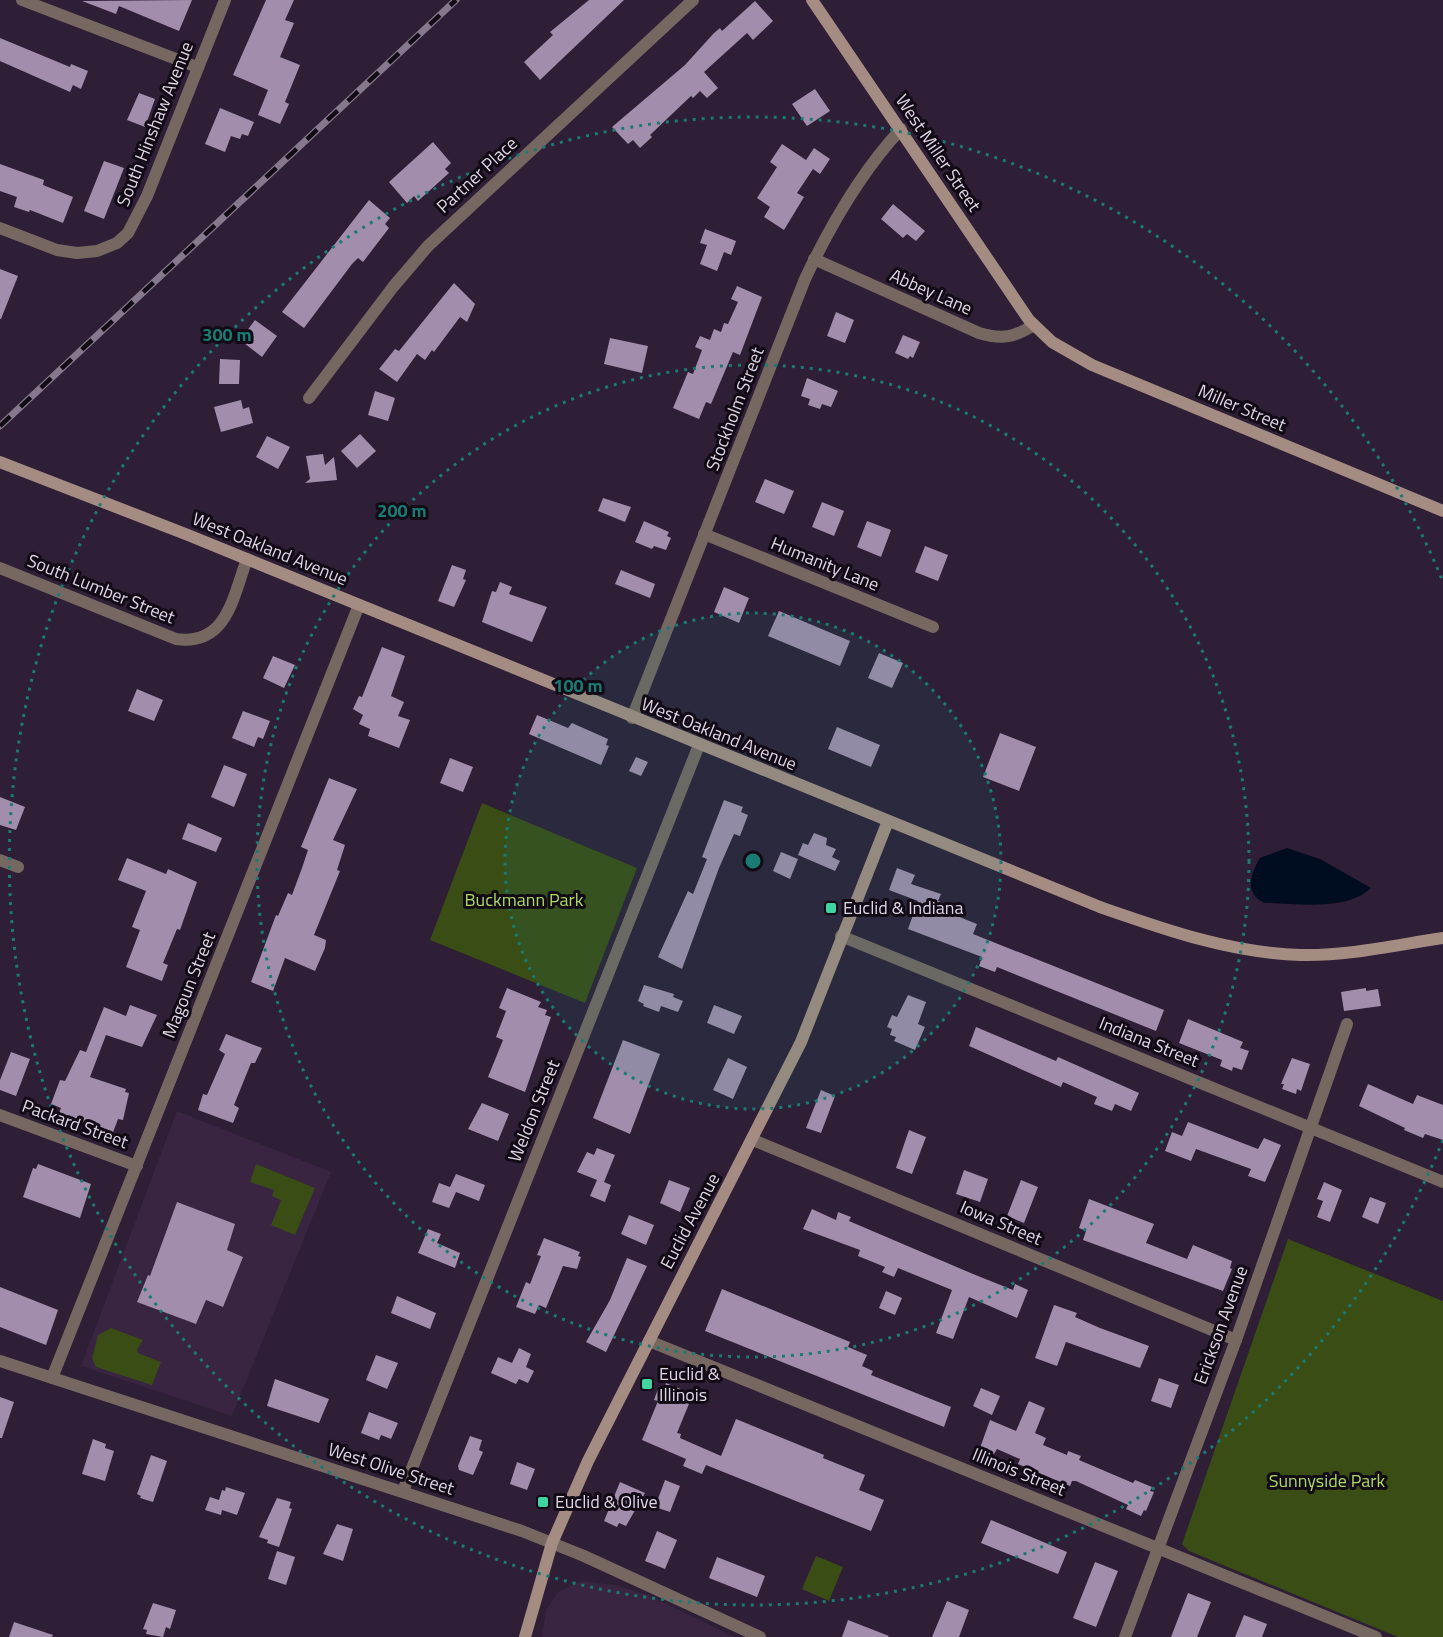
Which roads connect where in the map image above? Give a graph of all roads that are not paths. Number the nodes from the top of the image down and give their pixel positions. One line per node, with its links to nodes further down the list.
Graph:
1 (22, 0): 5 (street)
2 (225, 0): 5 (street, South Hinshaw Avenue)
3 (693, 0): 10 (street, Partner Place)
4 (812, 0): 6 (street, West Miller Street)
5 (197, 68): 7 (street, South Hinshaw Avenue)
6 (901, 129): 8 (street, Stockholm Street); 9 (street, West Miller Street)
7 (0, 228)
8 (814, 259): 9 (street, Abbey Lane); 15 (street, Stockholm Street)
9 (1034, 325): 14 (street, Miller Street)
10 (309, 398)
11 (0, 456): 13 (street)
12 (0, 462): 13 (street, West Oakland Avenue)
13 (26, 470): 16 (street, West Oakland Avenue)
14 (1443, 511)
15 (704, 534): 19 (street, Humanity Lane); 20 (street, Stockholm Street)
16 (247, 559): 17 (street, South Lumber Street); 18 (street, West Oakland Avenue)
17 (0, 568)
18 (359, 605): 20 (street, West Oakland Avenue); 31 (street, Magoun Street)
19 (933, 627)
20 (632, 718): 21 (street, West Oakland Avenue)
21 (699, 745): 22 (street, West Oakland Avenue); 37 (street, Weldon Street)
22 (888, 821): 25 (street, Euclid Avenue); 26 (street, West Oakland Avenue)
23 (0, 860): 24 (street)
24 (18, 867)
25 (841, 936): 29 (street, Indiana Street); 30 (street, Euclid Avenue)
26 (1443, 938)
27 (1347, 1024): 29 (street, Erickson Avenue)
28 (0, 1116): 31 (street, Packard Street)
29 (1311, 1127): 32 (street, Indiana Street); 33 (street, Erickson Avenue)
30 (753, 1140): 33 (street, Iowa Street); 34 (street, Euclid Avenue)
31 (137, 1166): 36 (street, Magoun Street)
32 (1443, 1182)
33 (1236, 1340): 39 (street, Erickson Avenue)
34 (648, 1341): 38 (street, Euclid Avenue); 39 (street, Illinois Street)
35 (0, 1361): 36 (street, West Olive Street)
36 (52, 1378): 37 (street, West Olive Street)
37 (403, 1491): 38 (street, West Olive Street)
38 (552, 1543): 40 (street, Euclid Avenue); 41 (street, West Olive Street)
39 (1159, 1549): 42 (street, Erickson Avenue); 43 (street, Illinois Street)
40 (525, 1637)
41 (760, 1637)
42 (1125, 1637)
43 (1376, 1637)

